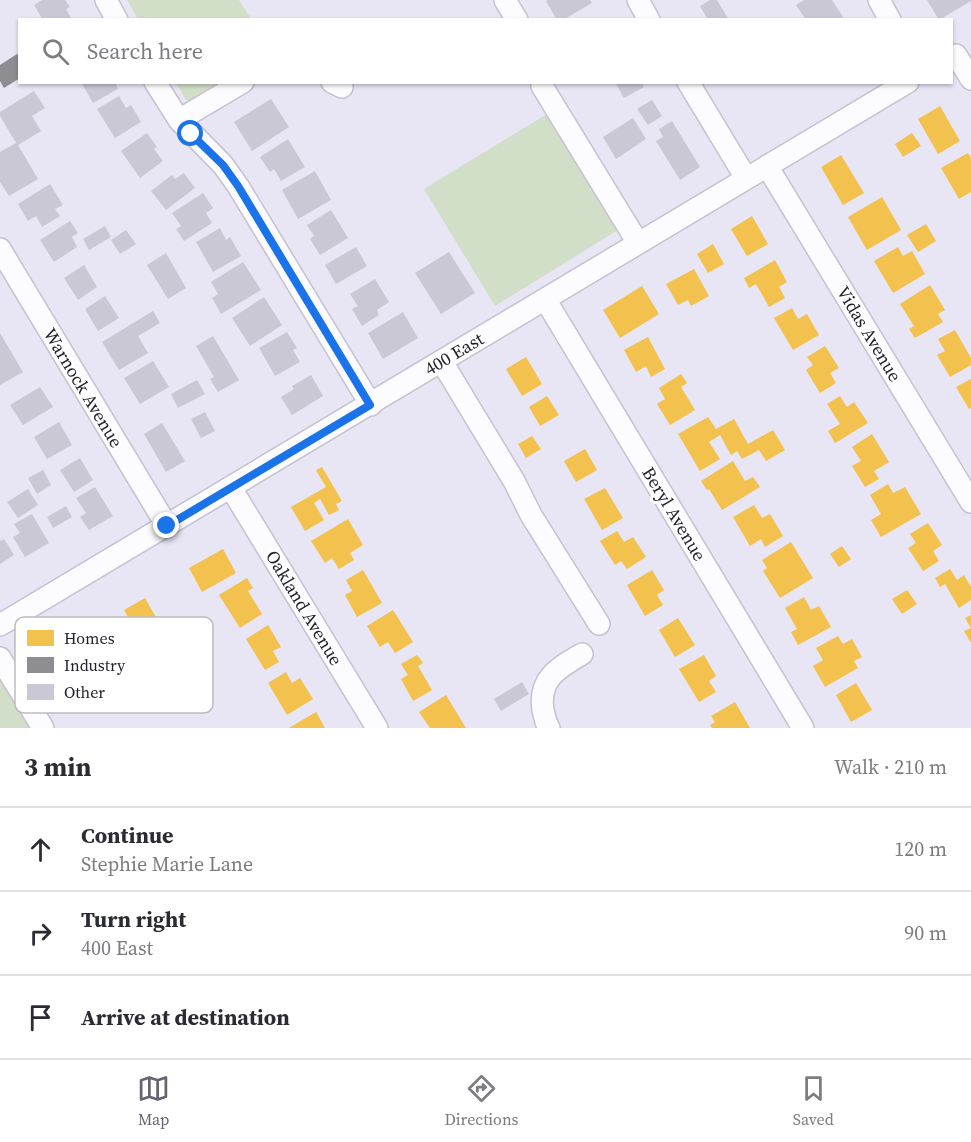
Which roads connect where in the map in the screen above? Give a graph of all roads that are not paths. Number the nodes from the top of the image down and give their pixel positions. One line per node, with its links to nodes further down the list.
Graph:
1 (106, 0): 5 (street)
2 (505, 0): 6 (street)
3 (638, 0): 7 (street)
4 (879, 0): 8 (street)
5 (116, 18)
6 (516, 18)
7 (649, 18)
8 (889, 18)
9 (960, 53): 10 (street)
10 (971, 79)
11 (156, 84): 16 (street)
12 (240, 84): 16 (street)
13 (542, 84): 19 (street)
14 (688, 84): 18 (street)
15 (905, 84): 17 (street, 400 East)
16 (179, 120): 23 (street)
17 (767, 166): 18 (street, 400 East); 25 (street, Vidas Avenue)
18 (746, 178): 19 (street, 400 East)
19 (638, 243): 21 (street, 400 East)
20 (0, 250): 26 (street, Warnock Avenue)
21 (545, 299): 22 (street, 400 East); 36 (street, Beryl Avenue)
22 (442, 362): 23 (street, 400 East); 27 (street)
23 (370, 405): 24 (street, 400 East)
24 (231, 488): 26 (street, 400 East); 34 (street, Oakland Avenue)
25 (971, 502)
26 (167, 526): 28 (street, 400 East)
27 (599, 624)
28 (0, 625)
29 (582, 654): 35 (street)
30 (0, 657): 31 (street)
31 (15, 682)
32 (34, 713): 33 (street)
33 (43, 728)
34 (377, 728)
35 (549, 728)
36 (803, 728)

